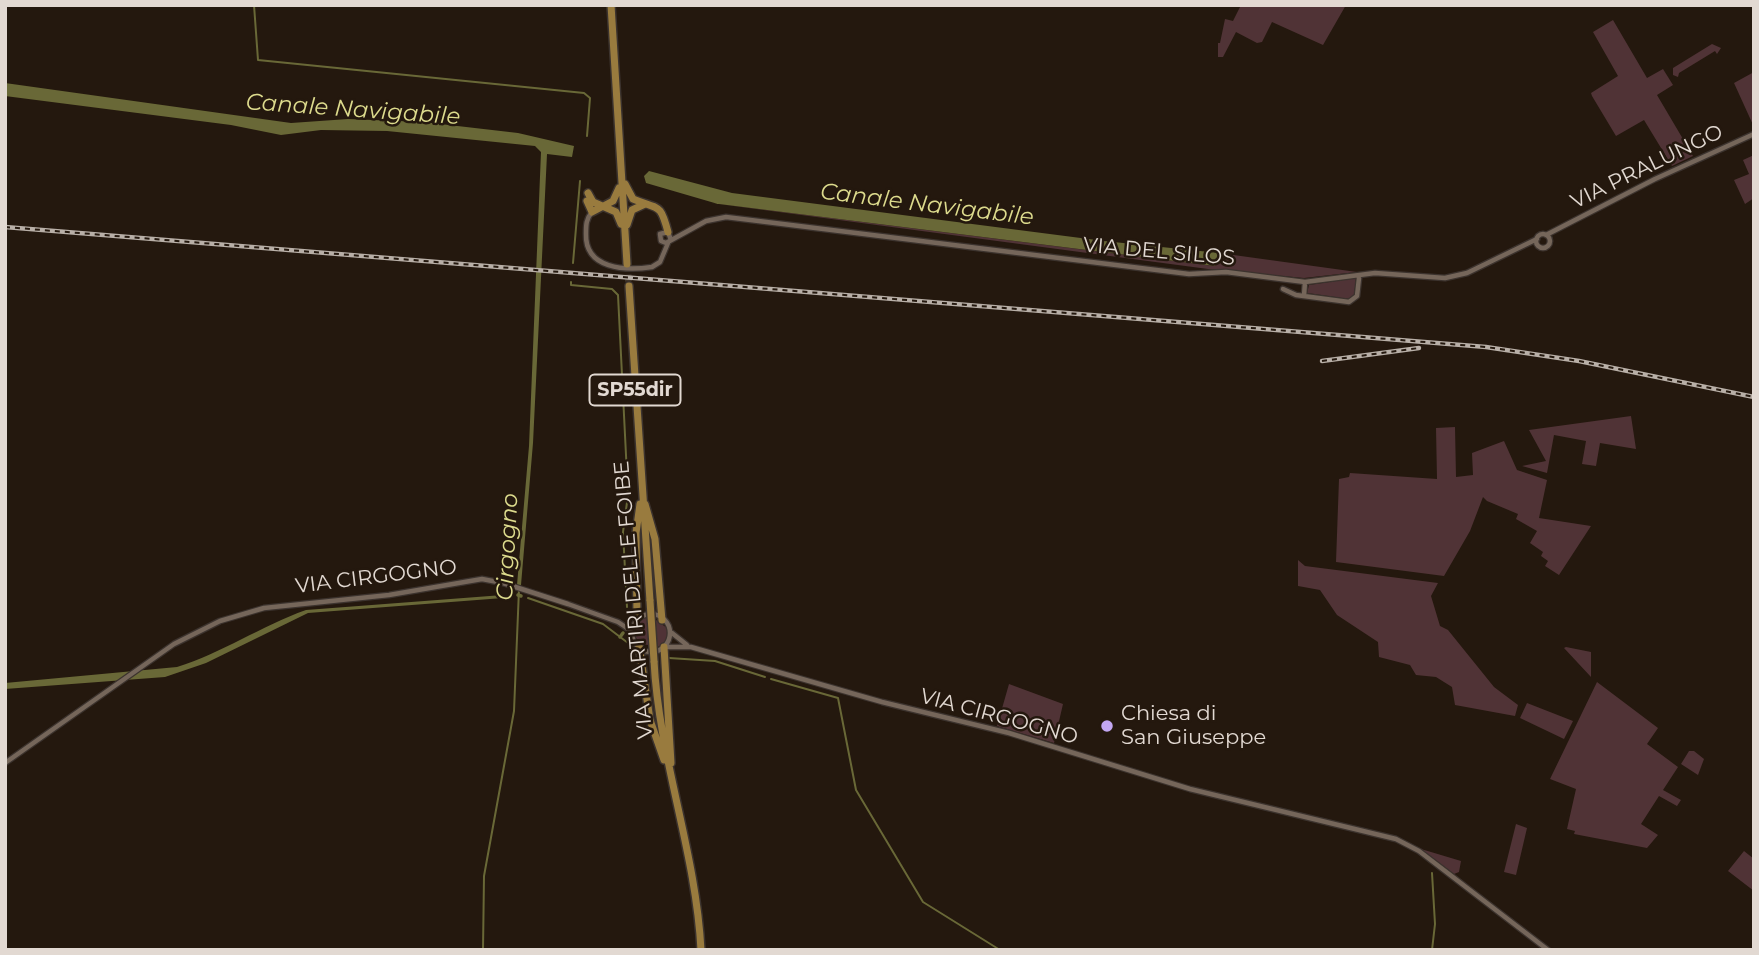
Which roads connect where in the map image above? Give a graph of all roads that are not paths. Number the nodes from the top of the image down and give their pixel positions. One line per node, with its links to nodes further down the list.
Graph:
1 (611, 5): 3 (highway)
2 (1754, 134): 9 (street, VIA PRALUNGO)
3 (621, 166): 4 (highway); 5 (highway); 8 (highway)
4 (649, 204): 7 (highway); 8 (highway)
5 (601, 206): 6 (highway); 6 (highway); 8 (highway)
6 (592, 212): 7 (street)
7 (666, 237): 15 (street, VIA DEL SILOS)
8 (625, 238): 13 (highway)
9 (1548, 238): 10 (street, VIA PRALUNGO); 12 (street, VIA PRALUNGO)
10 (1537, 239): 11 (street, VIA PRALUNGO); 12 (street)
11 (1525, 245): 12 (street, VIA PRALUNGO); 14 (street, VIA PRALUNGO)
12 (1539, 246)
13 (627, 264)
14 (1359, 277): 15 (street, VIA DEL SILOS); 18 (street)
15 (1305, 282): 18 (street)
16 (629, 286): 19 (highway, VIA MARTIRI DELLE FOIBE / SP55dir)
17 (1283, 289): 18 (street)
18 (1304, 296)
19 (642, 493): 20 (highway); 21 (highway); 29 (highway, VIA MARTIRI DELLE FOIBE / SP55dir, bridge)
20 (635, 619): 21 (street); 22 (street, VIA CIRGOGNO); 24 (street)
21 (662, 620): 23 (street)
22 (618, 622): 24 (street, VIA CIRGOGNO); 28 (street, VIA CIRGOGNO)
23 (670, 629): 26 (street); 27 (street, VIA CIRGOGNO)
24 (630, 630): 25 (street)
25 (639, 645): 26 (street); 29 (highway)
26 (664, 647): 27 (street, VIA CIRGOGNO); 29 (highway)
27 (691, 647): 31 (street, VIA CIRGOGNO)
28 (5, 763)
29 (670, 774): 30 (highway, VIA MARTIRI DELLE FOIBE / SP55dir)
30 (701, 950)
31 (1548, 950)

